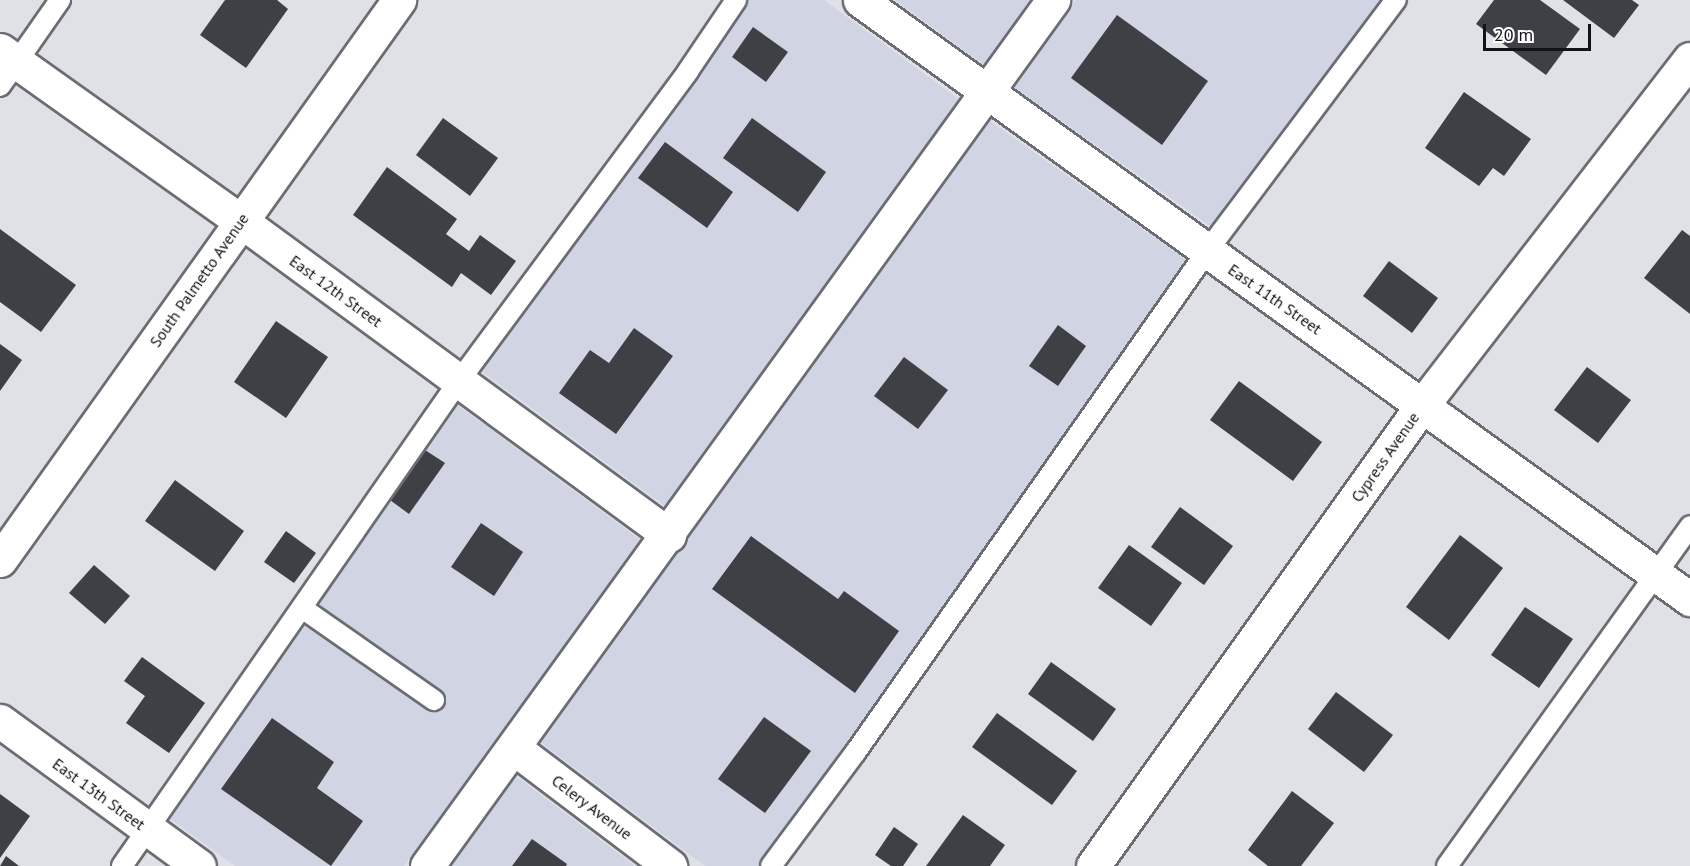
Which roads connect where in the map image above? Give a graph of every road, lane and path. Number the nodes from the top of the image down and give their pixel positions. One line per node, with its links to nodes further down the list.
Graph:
1 (60, 0): 8 (lane)
2 (399, 0): 10 (street, South Palmetto Avenue)
3 (736, 0): 12 (lane)
4 (860, 0): 9 (street, East 11th Street)
5 (1053, 0): 9 (street)
6 (1396, 0): 11 (lane)
7 (1690, 59): 13 (street, Cypress Avenue)
8 (6, 66): 10 (street, East 12th Street)
9 (987, 93): 11 (street, East 11th Street); 15 (street)
10 (241, 221): 12 (street, East 12th Street); 16 (street, South Palmetto Avenue)
11 (1208, 250): 13 (street, East 11th Street); 28 (lane)
12 (459, 381): 15 (street, East 12th Street); 19 (lane)
13 (1423, 404): 17 (street, East 11th Street); 29 (street, Cypress Avenue)
14 (1690, 526): 17 (lane)
15 (669, 535): 22 (street)
16 (0, 560)
17 (1656, 574): 18 (street, East 11th Street); 30 (lane)
18 (1690, 598)
19 (302, 608): 20 (lane); 23 (lane)
20 (434, 700)
21 (0, 721): 23 (street, East 13th Street)
22 (514, 748): 26 (street); 27 (street, Celery Avenue)
23 (149, 830): 24 (lane); 25 (street, East 13th Street)
24 (122, 866)
25 (199, 866)
26 (427, 866)
27 (670, 866)
28 (771, 866)
29 (1094, 866)
30 (1448, 866)

